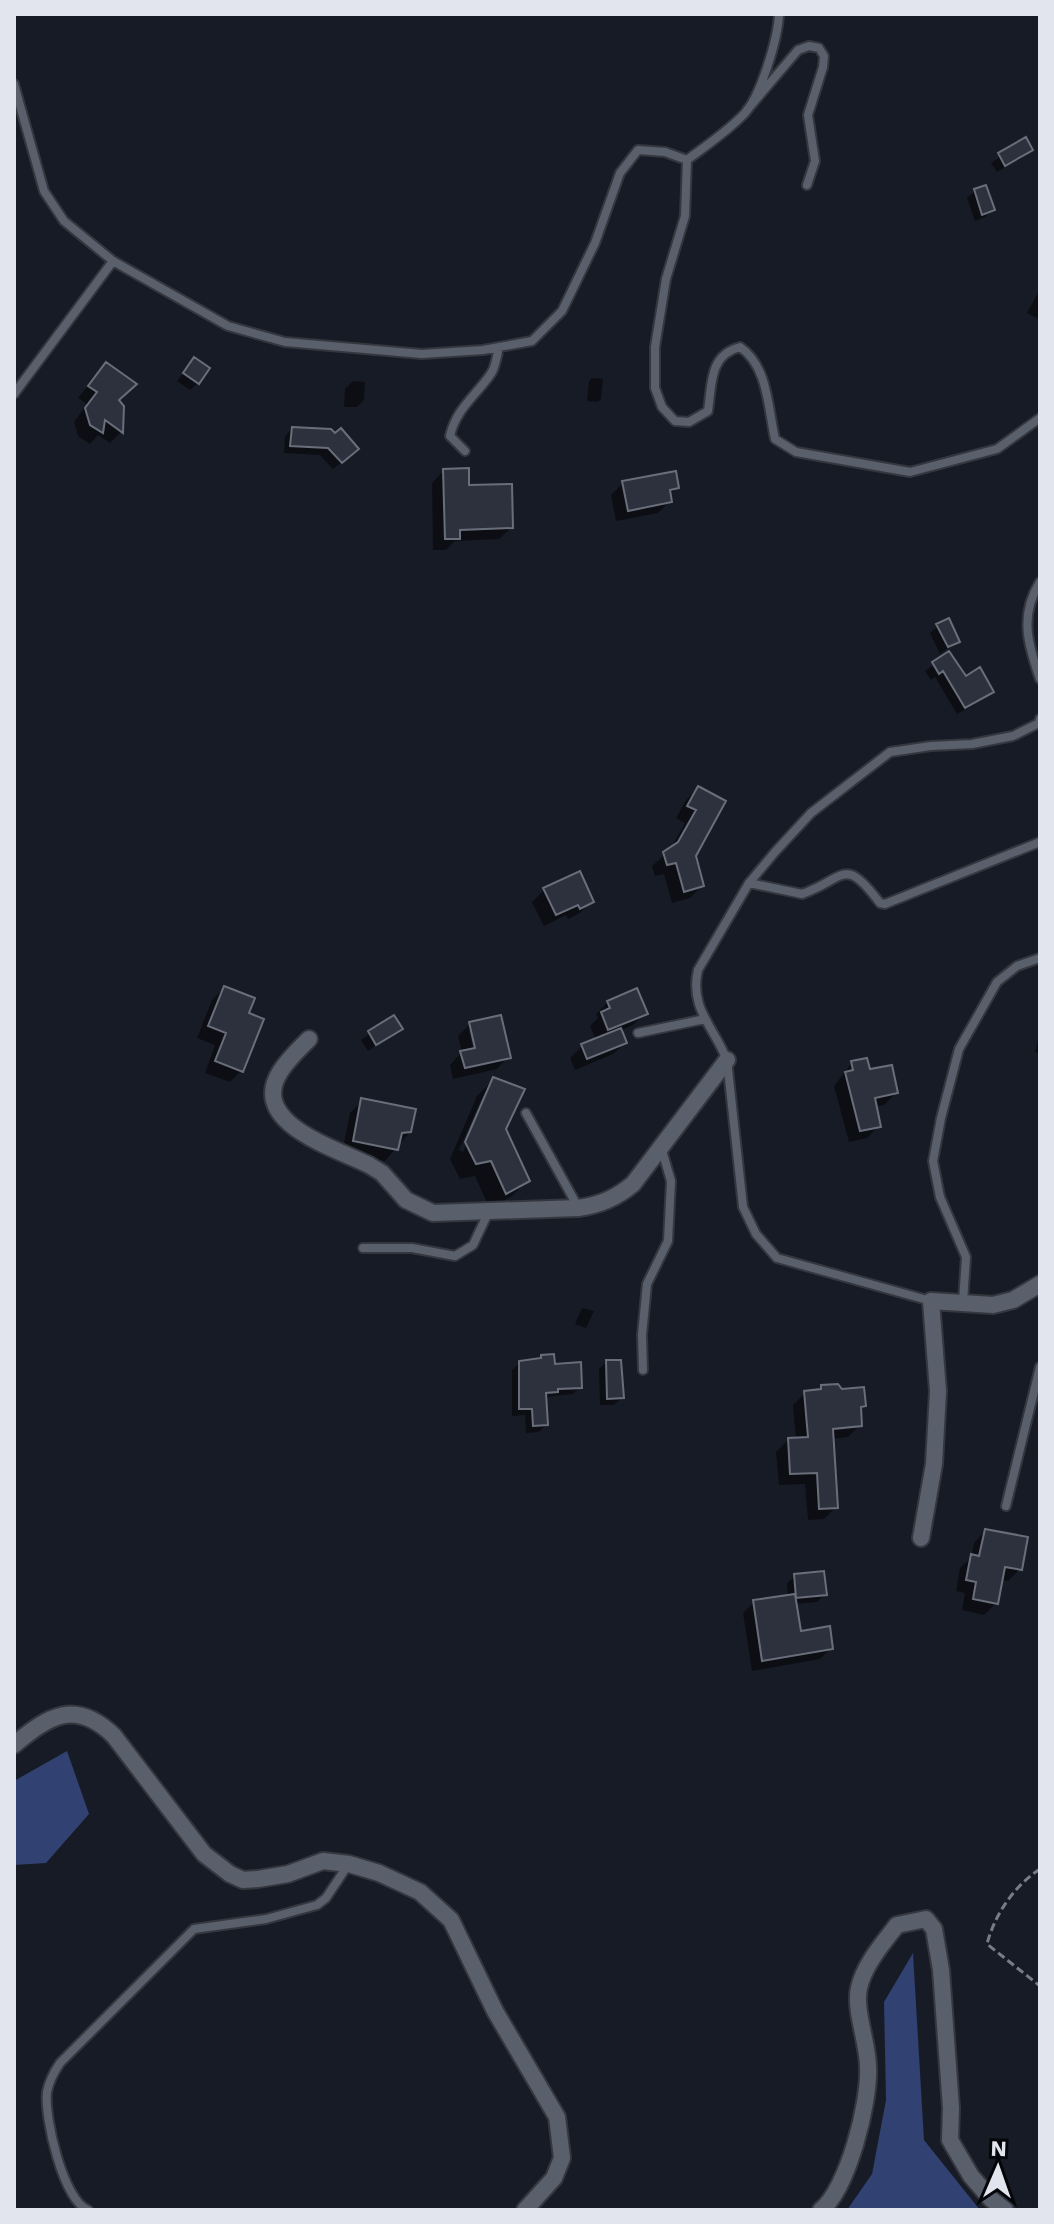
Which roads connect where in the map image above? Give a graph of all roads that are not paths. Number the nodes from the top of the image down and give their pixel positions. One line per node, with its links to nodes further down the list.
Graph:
1 (779, 14): 3 (lane)
2 (14, 84): 6 (lane)
3 (747, 110): 4 (lane); 5 (lane)
4 (687, 160): 7 (lane); 9 (lane)
5 (807, 185)
6 (113, 261): 7 (lane); 8 (lane)
7 (499, 347): 10 (lane)
8 (14, 394)
9 (1040, 418)
10 (465, 451)
11 (1040, 582): 12 (lane)
12 (1040, 679)
13 (1040, 719): 15 (lane)
14 (1040, 842): 15 (lane)
15 (749, 883): 17 (lane)
16 (1040, 958): 28 (lane)
17 (705, 1019): 18 (lane); 20 (lane)
18 (638, 1033)
19 (309, 1039): 24 (street)
20 (727, 1060): 22 (street); 27 (lane)
21 (526, 1113): 23 (lane)
22 (661, 1146): 23 (street); 30 (lane)
23 (578, 1208): 24 (street)
24 (489, 1210): 25 (lane)
25 (363, 1248)
26 (1040, 1284): 28 (street)
27 (931, 1301): 28 (street); 32 (street)
28 (963, 1303)
29 (1040, 1367): 31 (lane)
30 (643, 1370)
31 (1006, 1506)
32 (921, 1538)
33 (14, 1745): 34 (street)
34 (349, 1864): 35 (lane); 36 (street)
35 (88, 2210)
36 (525, 2210)
37 (821, 2210): 38 (street)
38 (1005, 2210)

